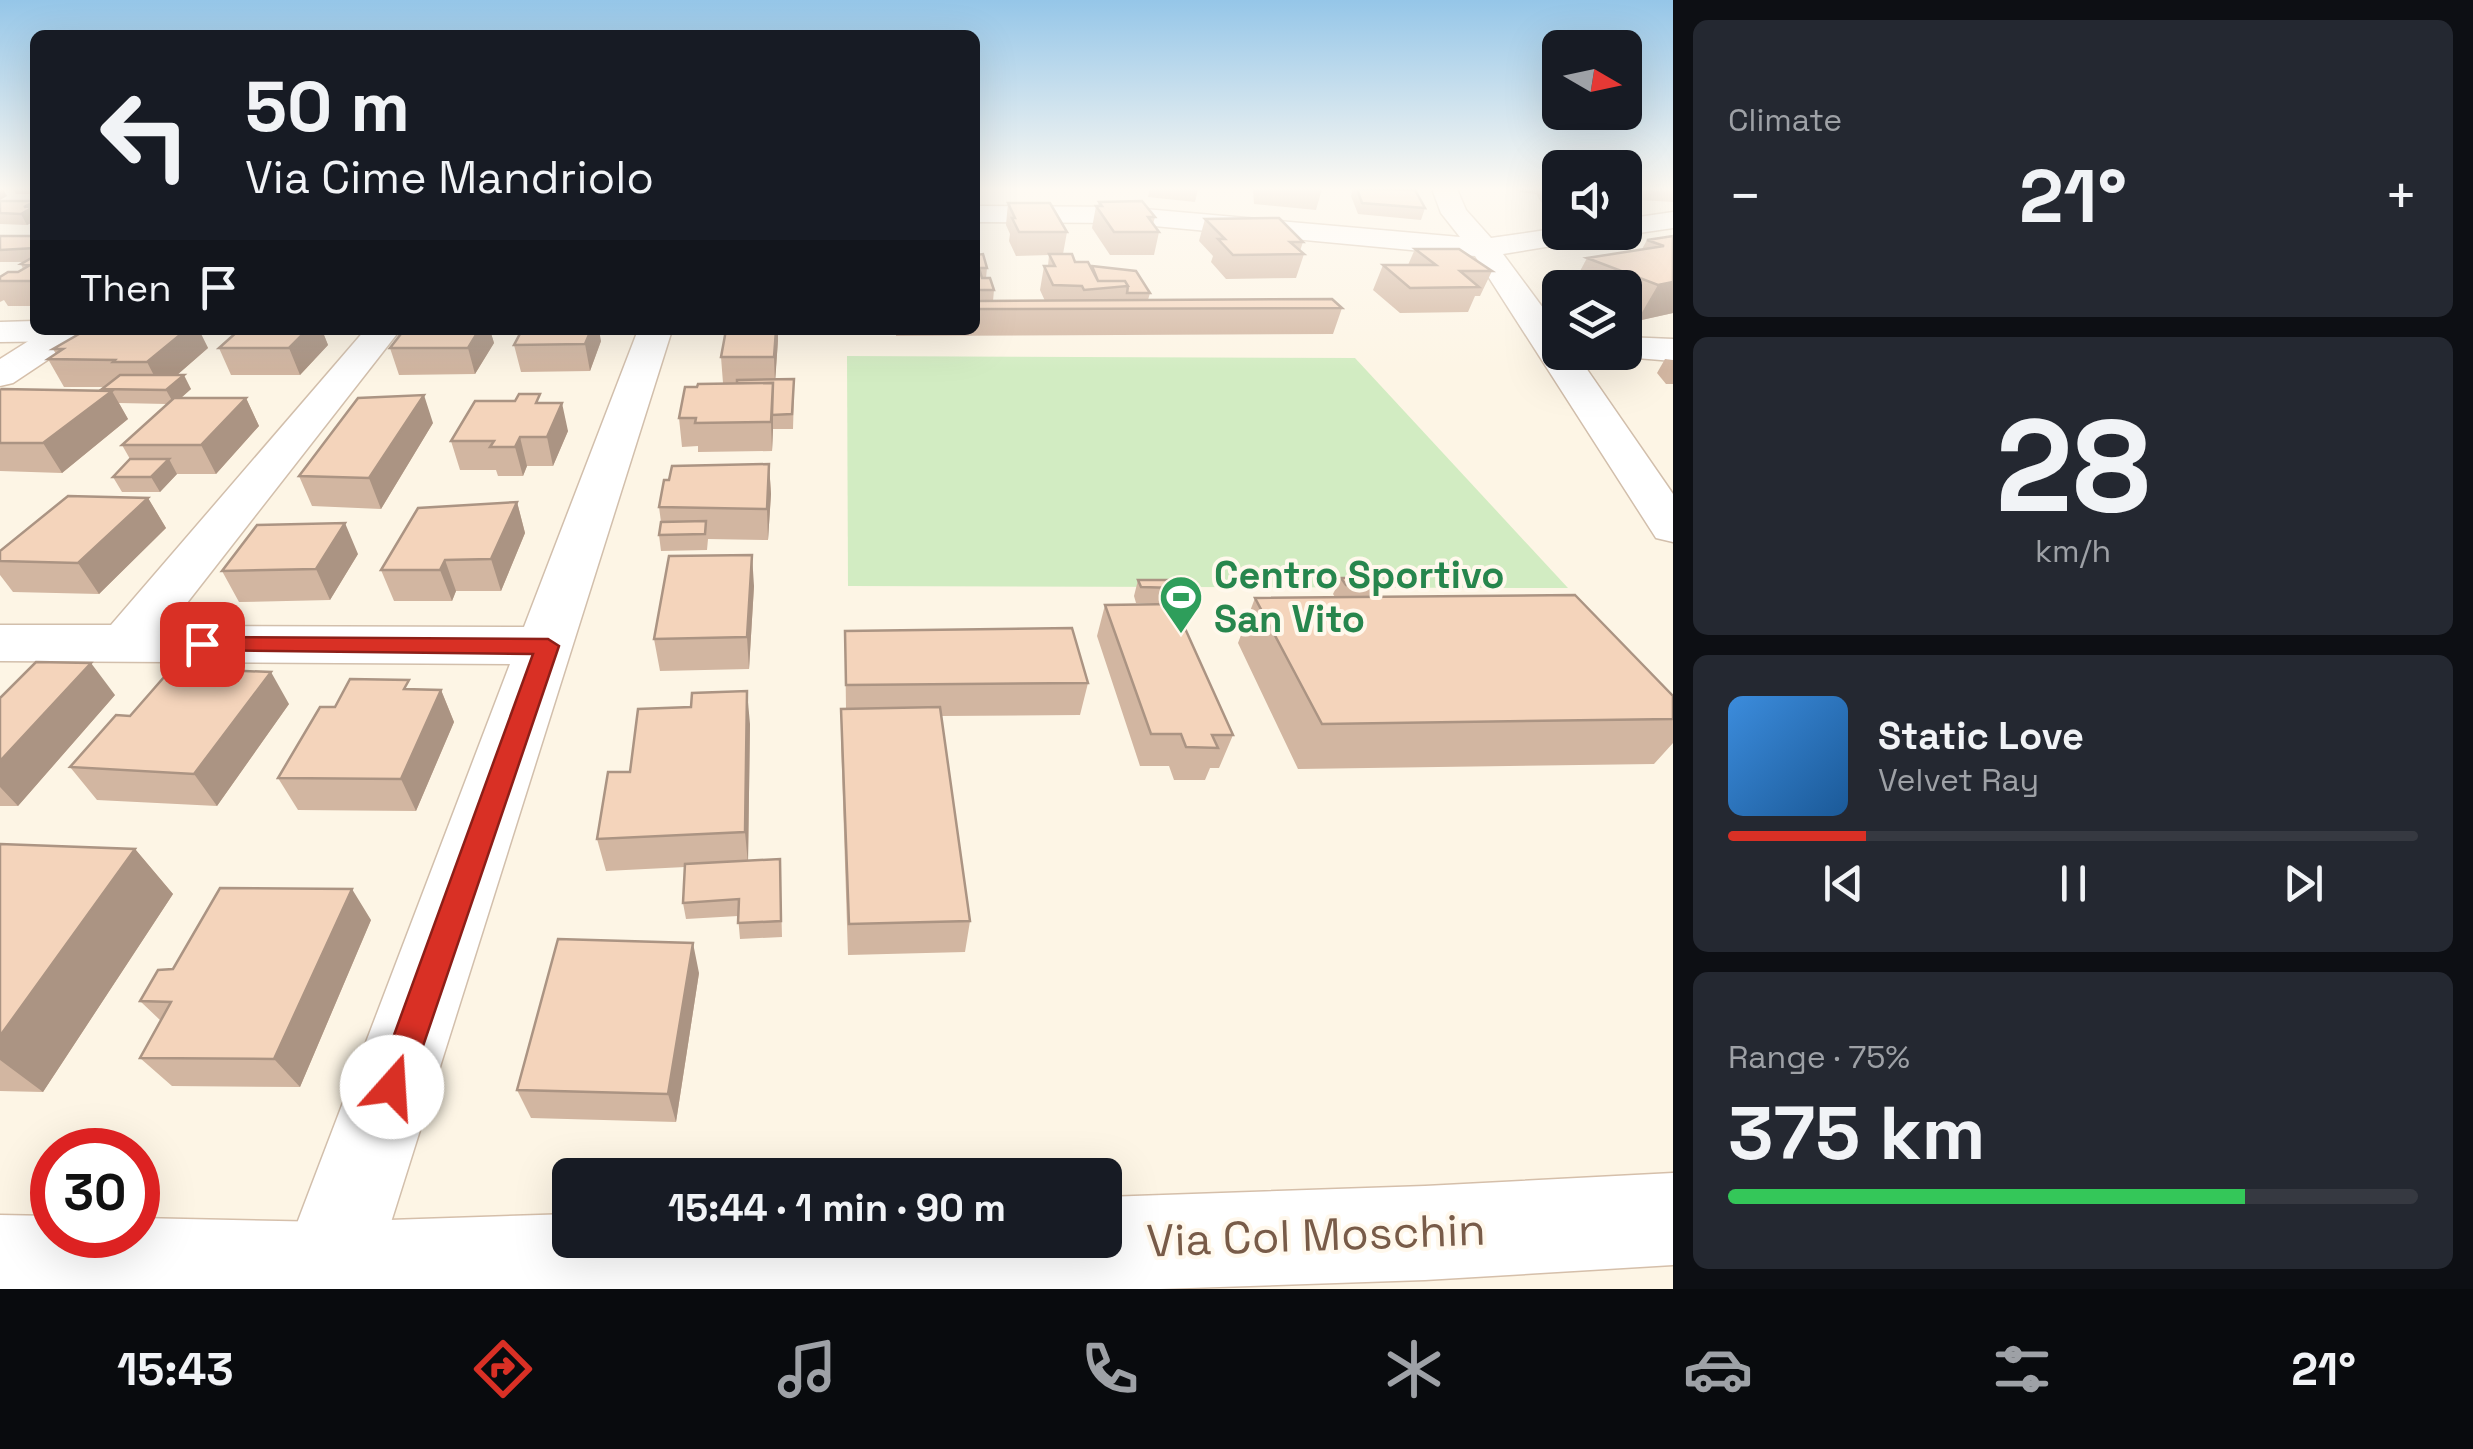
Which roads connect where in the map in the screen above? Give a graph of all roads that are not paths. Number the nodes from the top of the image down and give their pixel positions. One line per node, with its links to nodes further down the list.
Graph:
1 (1485, 249): 2 (street)
2 (1542, 323)
3 (30, 331): 4 (street)
4 (0, 332)
5 (62, 335): 11 (street)
6 (379, 335): 14 (street)
7 (653, 335): 15 (street)
8 (1642, 349): 9 (street)
9 (1673, 350)
10 (1574, 370): 12 (street)
11 (0, 374)
12 (1673, 528)
13 (0, 643): 14 (street)
14 (125, 644): 15 (street)
15 (548, 646): 18 (street)
16 (1673, 1219): 18 (street, Via Col Moschin)
17 (0, 1264): 18 (street, Via Col Moschin)
18 (324, 1280)

